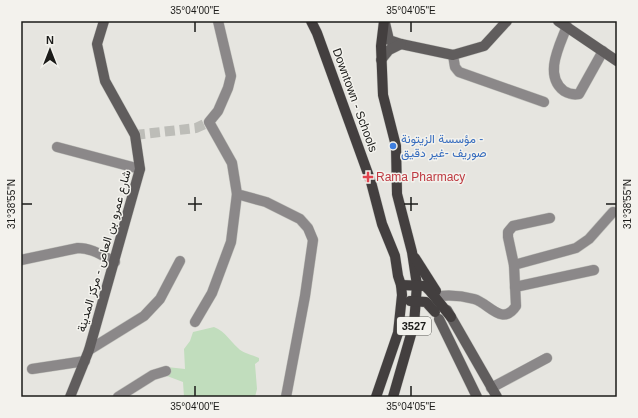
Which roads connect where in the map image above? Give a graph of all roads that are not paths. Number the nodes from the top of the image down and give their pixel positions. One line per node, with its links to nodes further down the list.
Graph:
1 (104, 21): 14 (main road, شارع عمرو بن العاص - مركز المدينة)
2 (218, 21): 15 (street)
3 (310, 21): 19 (main road, Downtown - Schools / 3527)
4 (384, 21): 7 (main road); 10 (main road, Downtown - Schools / 3527)
5 (507, 21): 9 (main road)
6 (563, 24): 8 (main road); 8 (street)
7 (401, 44): 9 (main road); 10 (main road)
8 (603, 52): 11 (main road)
9 (453, 55): 12 (street)
10 (381, 60): 18 (main road, Downtown - Schools / 3527)
11 (617, 61)
12 (544, 102)
13 (57, 147): 14 (street)
14 (140, 169): 23 (main road, شارع عمرو بن العاص - مركز المدينة)
15 (237, 194): 32 (street); 41 (street)
16 (614, 212): 24 (street)
17 (550, 218): 24 (street)
18 (409, 240): 19 (main road); 20 (main road, Downtown - Schools / 3527)
19 (389, 242): 28 (main road, Downtown - Schools / 3527)
20 (412, 252): 26 (main road, 3527); 29 (main road, 3527)
21 (21, 260): 23 (street)
22 (180, 261): 33 (street)
23 (115, 262): 33 (main road, شارع عمرو بن العاص - مركز المدينة)
24 (514, 265): 27 (street)
25 (594, 270): 27 (street)
26 (417, 285): 28 (main road); 30 (main road, 3527); 31 (main road, 3527)
27 (515, 287): 29 (street)
28 (402, 290): 30 (main road, 3527); 42 (main road, Downtown - Schools / 3527)
29 (440, 296): 31 (main road)
30 (416, 304): 43 (main road, 3527); 44 (main road, 3527)
31 (451, 316): 38 (main road)
32 (195, 322)
33 (89, 350): 35 (main road, شارع عمرو بن العاص - مركز المدينة)
34 (547, 358): 38 (street)
35 (85, 361): 36 (street); 39 (main road, شارع عمرو بن العاص - مركز المدينة)
36 (32, 369)
37 (166, 370): 40 (street)
38 (494, 393)
39 (70, 397)
40 (118, 397)
41 (286, 397)
42 (376, 397)
43 (393, 397)
44 (477, 397)

